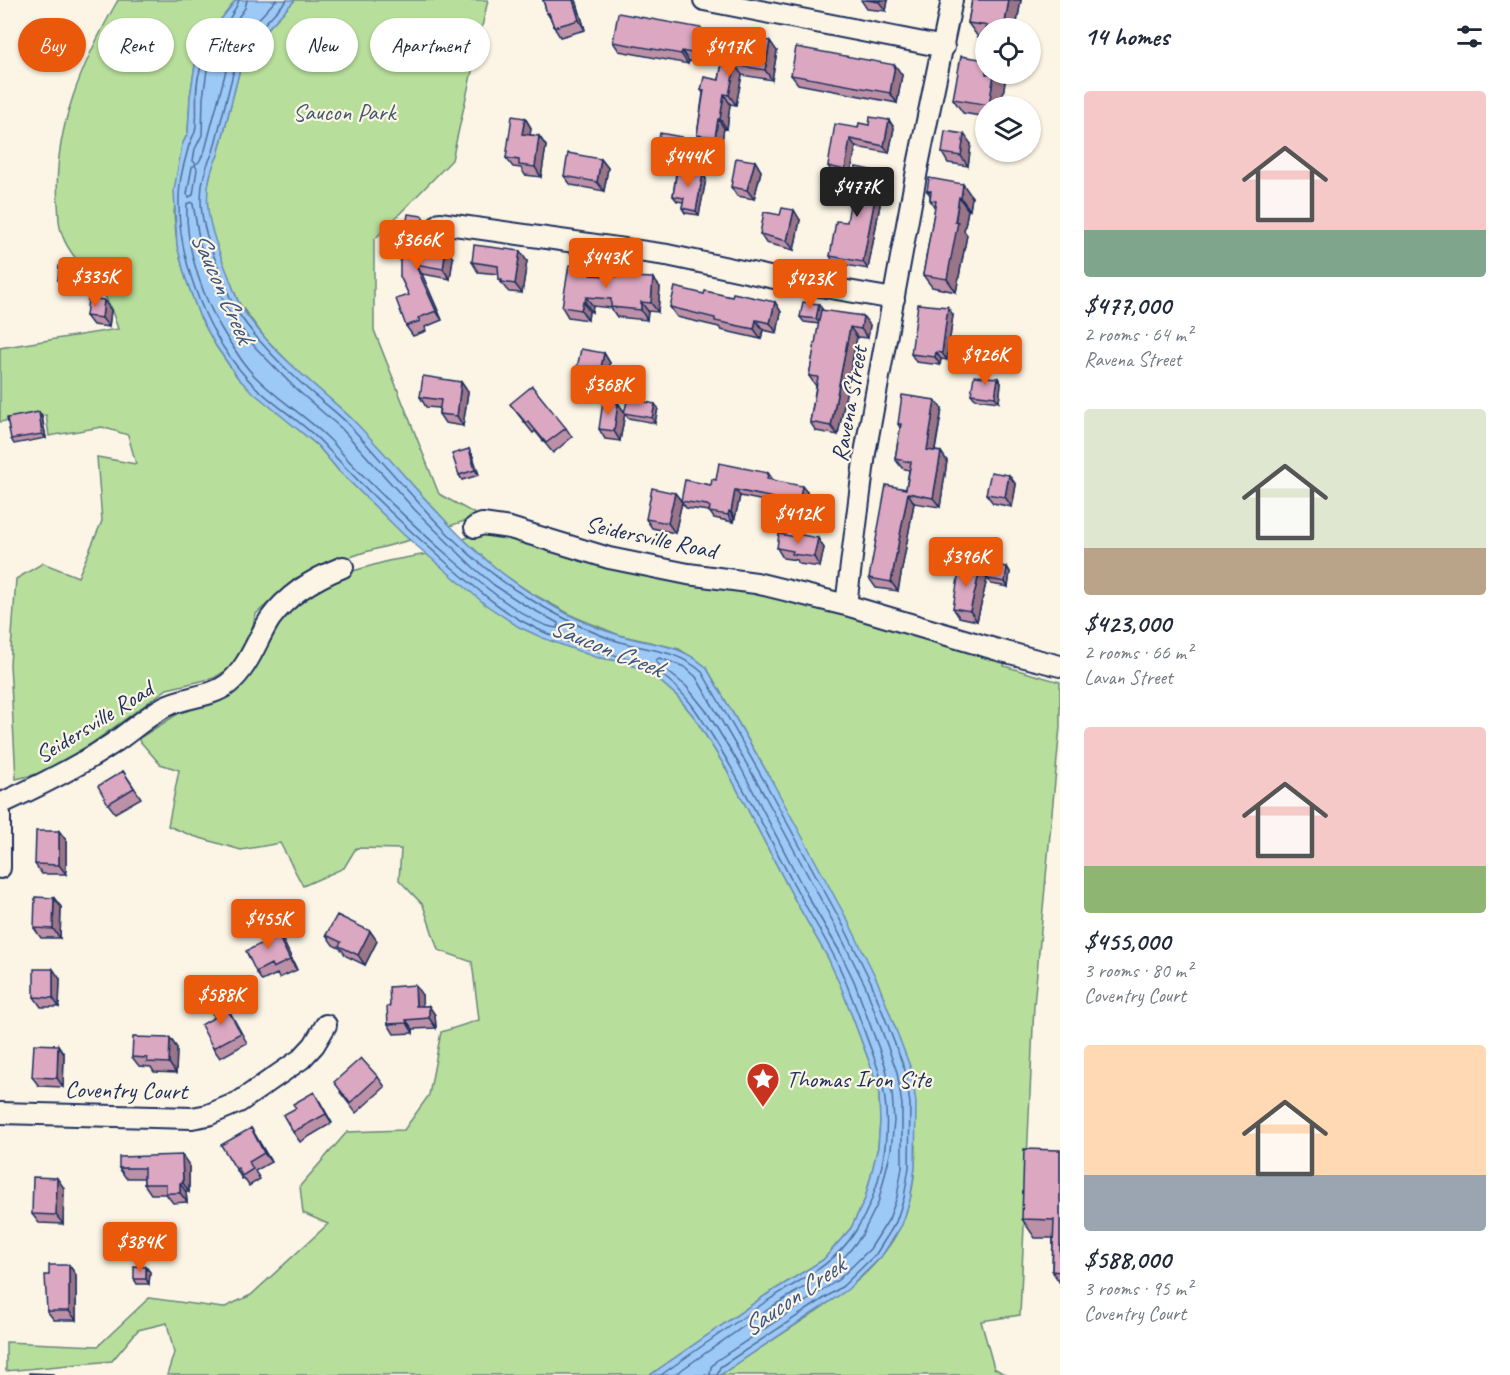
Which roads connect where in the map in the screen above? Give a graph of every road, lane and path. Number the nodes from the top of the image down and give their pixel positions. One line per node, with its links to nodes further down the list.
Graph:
1 (704, 0): 3 (street)
2 (952, 0): 3 (street, Ravena Street)
3 (944, 48): 5 (street, Ravena Street)
4 (440, 223): 5 (street)
5 (894, 299): 8 (street, Ravena Street)
6 (475, 527): 8 (street, Seidersville Road)
7 (343, 567): 10 (street, Seidersville Road)
8 (846, 605): 9 (street, Seidersville Road)
9 (1060, 666)
10 (0, 804)
11 (0, 814): 12 (street)
12 (0, 868)
13 (326, 1025): 14 (street, Coventry Court)
14 (0, 1113)

